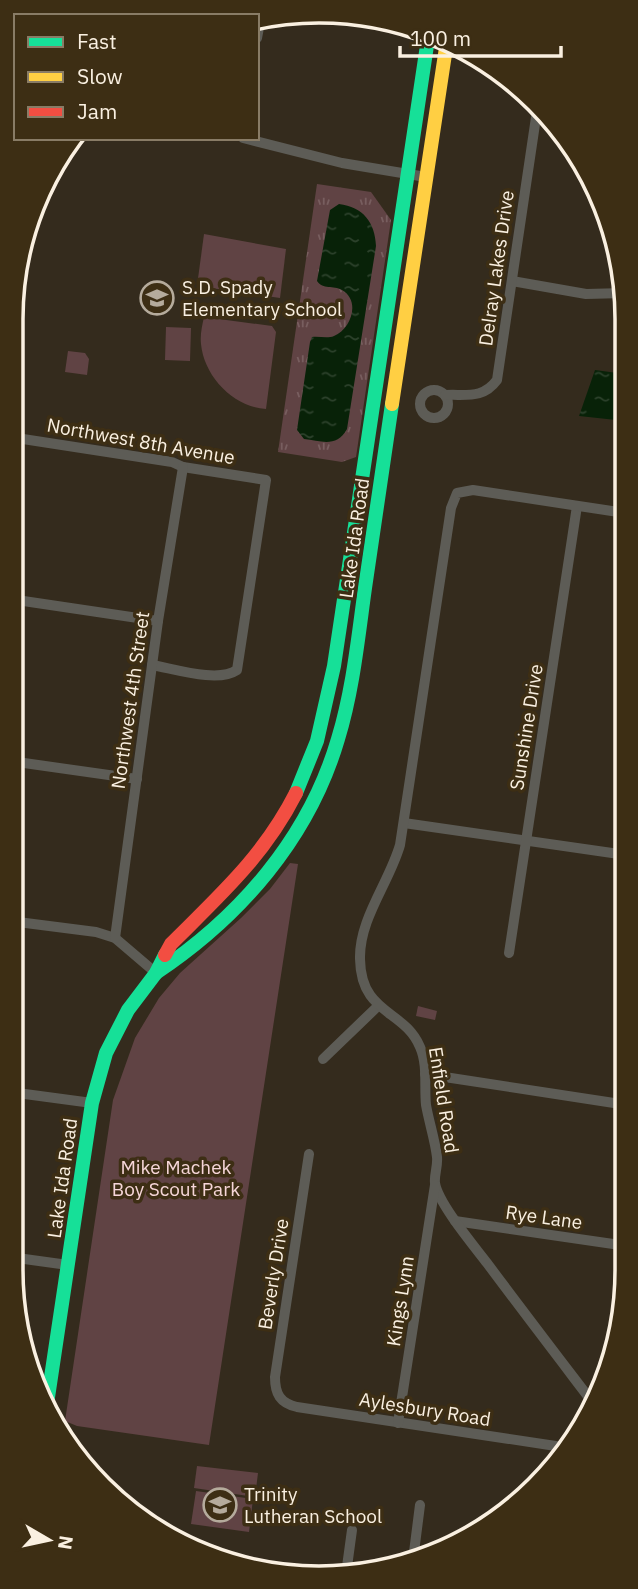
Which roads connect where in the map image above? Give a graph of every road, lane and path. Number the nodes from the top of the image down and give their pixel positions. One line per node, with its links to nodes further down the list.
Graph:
1 (427, 43): 5 (street, Lake Ida Road)
2 (445, 51): 6 (street, Lake Ida Road)
3 (536, 118): 7 (street, Delray Lakes Drive)
4 (251, 140): 5 (street)
5 (408, 175): 6 (street); 12 (street, Lake Ida Road)
6 (426, 177): 13 (street, Lake Ida Road)
7 (512, 281): 8 (street); 9 (street, Delray Lakes Drive)
8 (614, 293)
9 (445, 395)
10 (23, 439): 11 (street, Northwest 8th Avenue)
11 (184, 467): 17 (street, Northwest 4th Street); 18 (street, Northwest 8th Avenue)
12 (363, 475): 13 (street); 19 (street, Lake Ida Road)
13 (378, 505): 20 (street, Lake Ida Road)
14 (577, 506): 15 (street); 23 (street, Enfield Road); 24 (street, Sunshine Drive)
15 (615, 512)
16 (23, 601): 17 (street)
17 (158, 621): 18 (street, Northwest 4th Street)
18 (152, 664): 22 (street, Northwest 4th Street)
19 (331, 685): 20 (street); 29 (street, Lake Ida Road)
20 (350, 689): 29 (street, Lake Ida Road)
21 (23, 763): 22 (street)
22 (137, 779): 27 (street, Northwest 4th Street)
23 (404, 823): 24 (street); 30 (street, Enfield Road)
24 (527, 840): 25 (street); 28 (street, Sunshine Drive)
25 (615, 853)
26 (23, 923): 27 (street)
27 (115, 938): 29 (street)
28 (509, 953)
29 (156, 973): 34 (street, Lake Ida Road)
30 (379, 1006): 31 (street); 32 (street, Enfield Road)
31 (323, 1059)
32 (425, 1074): 35 (street); 37 (street, Enfield Road)
33 (23, 1093): 34 (street)
34 (92, 1103): 41 (street, Lake Ida Road)
35 (615, 1103)
36 (309, 1154): 44 (street, Beverly Drive)
37 (435, 1184): 38 (street, Enfield Road); 45 (street, Kings Lynn)
38 (455, 1221): 39 (street, Rye Lane); 43 (street, Enfield Road)
39 (615, 1244)
40 (23, 1259): 41 (street)
41 (68, 1265): 42 (street, Lake Ida Road)
42 (49, 1392)
43 (587, 1396)
44 (279, 1398): 45 (street, Aylesbury Road)
45 (398, 1423): 46 (street, Aylesbury Road)
46 (557, 1446)
47 (420, 1505): 49 (street)
48 (352, 1530): 50 (street)
49 (414, 1551)
50 (347, 1565)

